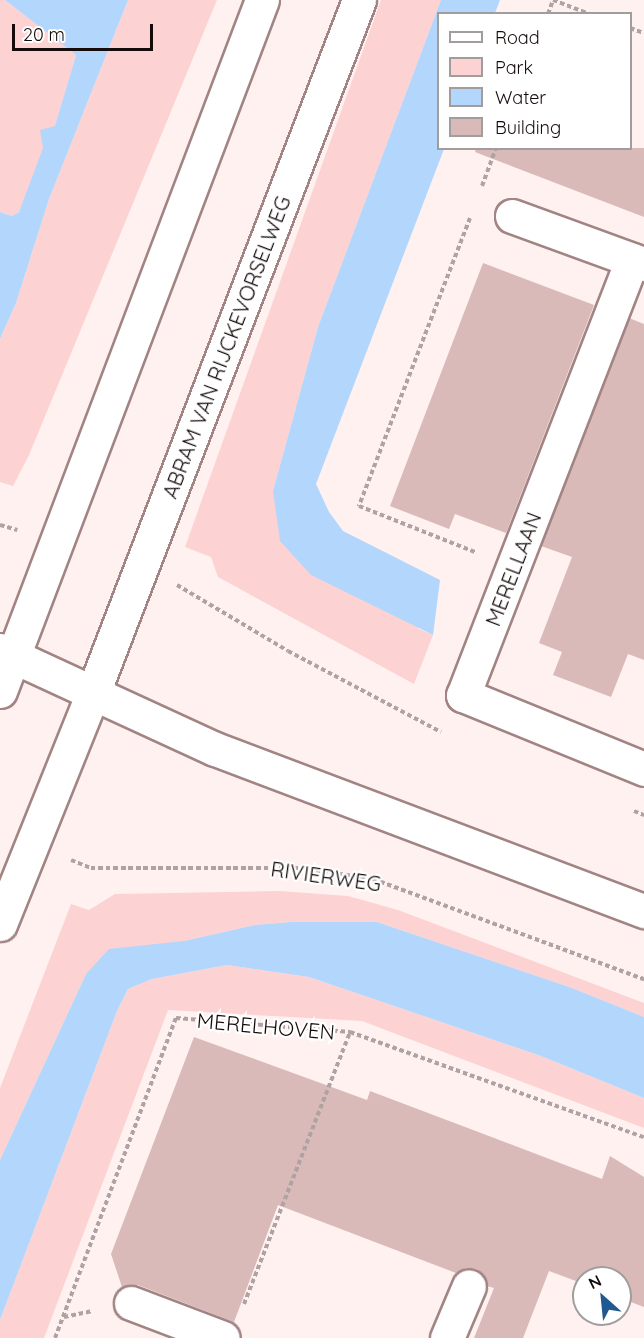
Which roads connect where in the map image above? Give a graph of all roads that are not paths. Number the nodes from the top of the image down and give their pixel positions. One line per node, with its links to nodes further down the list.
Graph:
1 (262, 0): 5 (main road)
2 (359, 0): 7 (main road, ABRAM VAN RIJCKEVORSELWEG)
3 (512, 216): 4 (main road, MERELLAAN)
4 (638, 262): 8 (main road, MERELLAAN)
5 (6, 653): 6 (main road); 7 (main road)
6 (0, 691)
7 (93, 693): 9 (main road); 10 (main road, ABRAM VAN RIJCKEVORSELWEG)
8 (644, 769)
9 (644, 911)
10 (0, 924)
11 (469, 1286): 14 (main road)
12 (131, 1303): 13 (main road)
13 (223, 1338)
14 (447, 1338)

